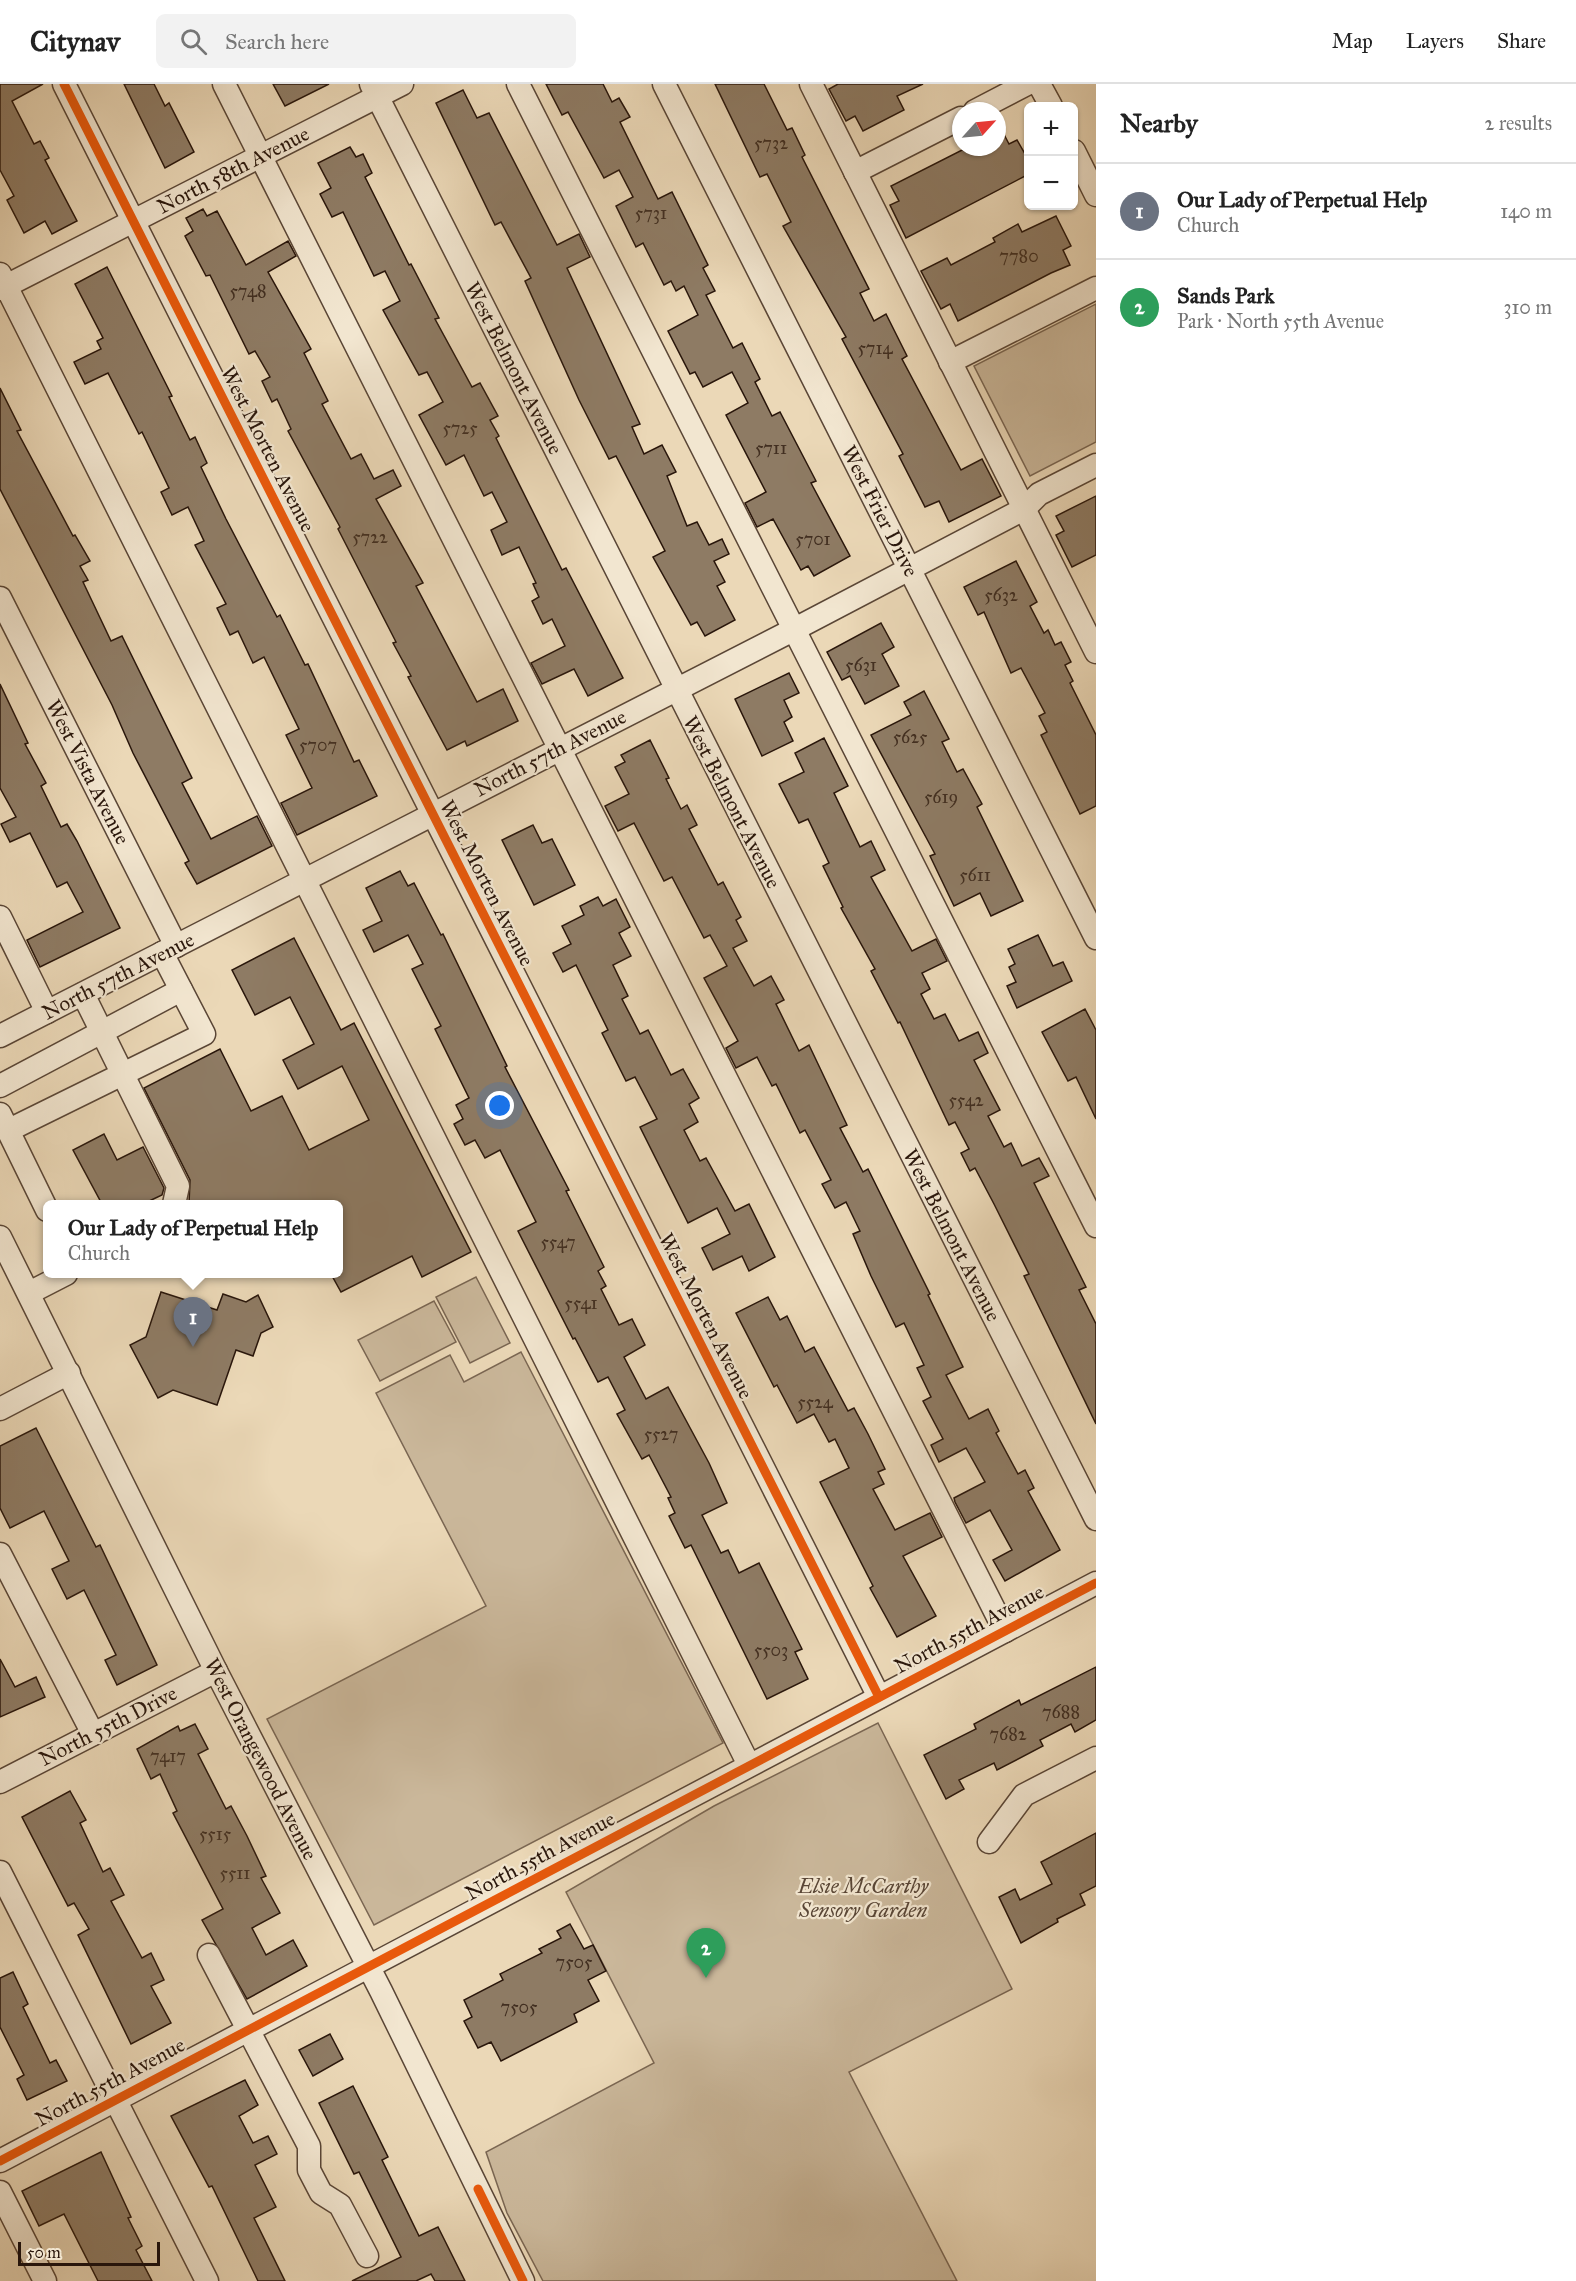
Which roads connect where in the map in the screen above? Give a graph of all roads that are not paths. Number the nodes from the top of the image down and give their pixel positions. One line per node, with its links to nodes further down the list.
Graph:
1 (64, 84): 17 (street, West Morten Avenue)
2 (224, 84): 13 (street)
3 (402, 84): 9 (street, North 58th Avenue)
4 (518, 84): 25 (street)
5 (664, 84): 23 (street, West Frier Drive)
6 (811, 84): 15 (street)
7 (1027, 84): 10 (street)
8 (1039, 84): 11 (street)
9 (374, 90): 13 (street, North 58th Avenue); 27 (street, West Belmont Avenue)
10 (992, 102)
11 (1049, 102)
12 (952, 123): 15 (street)
13 (260, 156): 17 (street, North 58th Avenue); 28 (street)
14 (1076, 156): 16 (street)
15 (855, 172): 20 (street)
16 (1096, 195)
17 (133, 221): 18 (street, North 58th Avenue); 29 (street, West Morten Avenue)
18 (2, 283): 30 (street)
19 (1096, 288): 20 (street)
20 (950, 362): 22 (street)
21 (1096, 465): 22 (street, North 57th Avenue)
22 (1024, 509): 23 (street, North 57th Avenue); 26 (street)
23 (909, 569): 25 (street, North 57th Avenue); 32 (street, West Frier Drive)
24 (0, 598): 33 (street, West Vista Avenue)
25 (793, 630): 27 (street, North 57th Avenue); 44 (street)
26 (1096, 652)
27 (675, 689): 28 (street, North 57th Avenue); 50 (street, West Belmont Avenue)
28 (560, 748): 29 (street, North 57th Avenue); 53 (street)
29 (432, 814): 30 (street, North 57th Avenue); 55 (street, West Morten Avenue)
30 (304, 880): 33 (street, North 57th Avenue); 58 (street)
31 (0, 917): 36 (street)
32 (1096, 938)
33 (169, 949): 34 (street, West Vista Avenue); 35 (street, North 57th Avenue)
34 (181, 990): 37 (street); 39 (street, West Vista Avenue)
35 (83, 994): 36 (street, North 57th Avenue); 37 (street)
36 (47, 1012): 38 (street, North 57th Avenue)
37 (102, 1031): 39 (street); 40 (street)
38 (0, 1036)
39 (124, 1074): 41 (street); 42 (street)
40 (0, 1086)
41 (6, 1135): 43 (street)
42 (175, 1200)
43 (43, 1201)
44 (1096, 1226)
45 (0, 1237): 47 (street, West Orangewood Avenue)
46 (58, 1278): 47 (street)
47 (29, 1293): 48 (street, West Orangewood Avenue)
48 (69, 1373): 49 (street); 54 (street, West Orangewood Avenue)
49 (0, 1408)
50 (1096, 1519)
51 (0, 1554): 56 (street)
52 (1096, 1583): 53 (street, North 55th Avenue)
53 (1005, 1631): 55 (street, North 55th Avenue)
54 (216, 1671): 56 (street, North 55th Drive); 63 (street, West Orangewood Avenue)
55 (879, 1697): 58 (street, North 55th Avenue)
56 (93, 1734): 59 (street, North 55th Drive)
57 (1096, 1758): 60 (street)
58 (749, 1765): 63 (street, North 55th Avenue)
59 (0, 1782)
60 (989, 1842)
61 (0, 1872): 65 (street)
62 (209, 1955): 64 (street)
63 (368, 1966): 64 (street, North 55th Avenue); 71 (street, West Orangewood Avenue)
64 (249, 2030): 65 (street, North 55th Avenue); 68 (street)
65 (116, 2099): 66 (street, North 55th Avenue); 70 (street)
66 (0, 2161)
67 (0, 2192): 69 (street)
68 (367, 2256)
69 (45, 2281)
70 (207, 2281)
71 (523, 2281)

